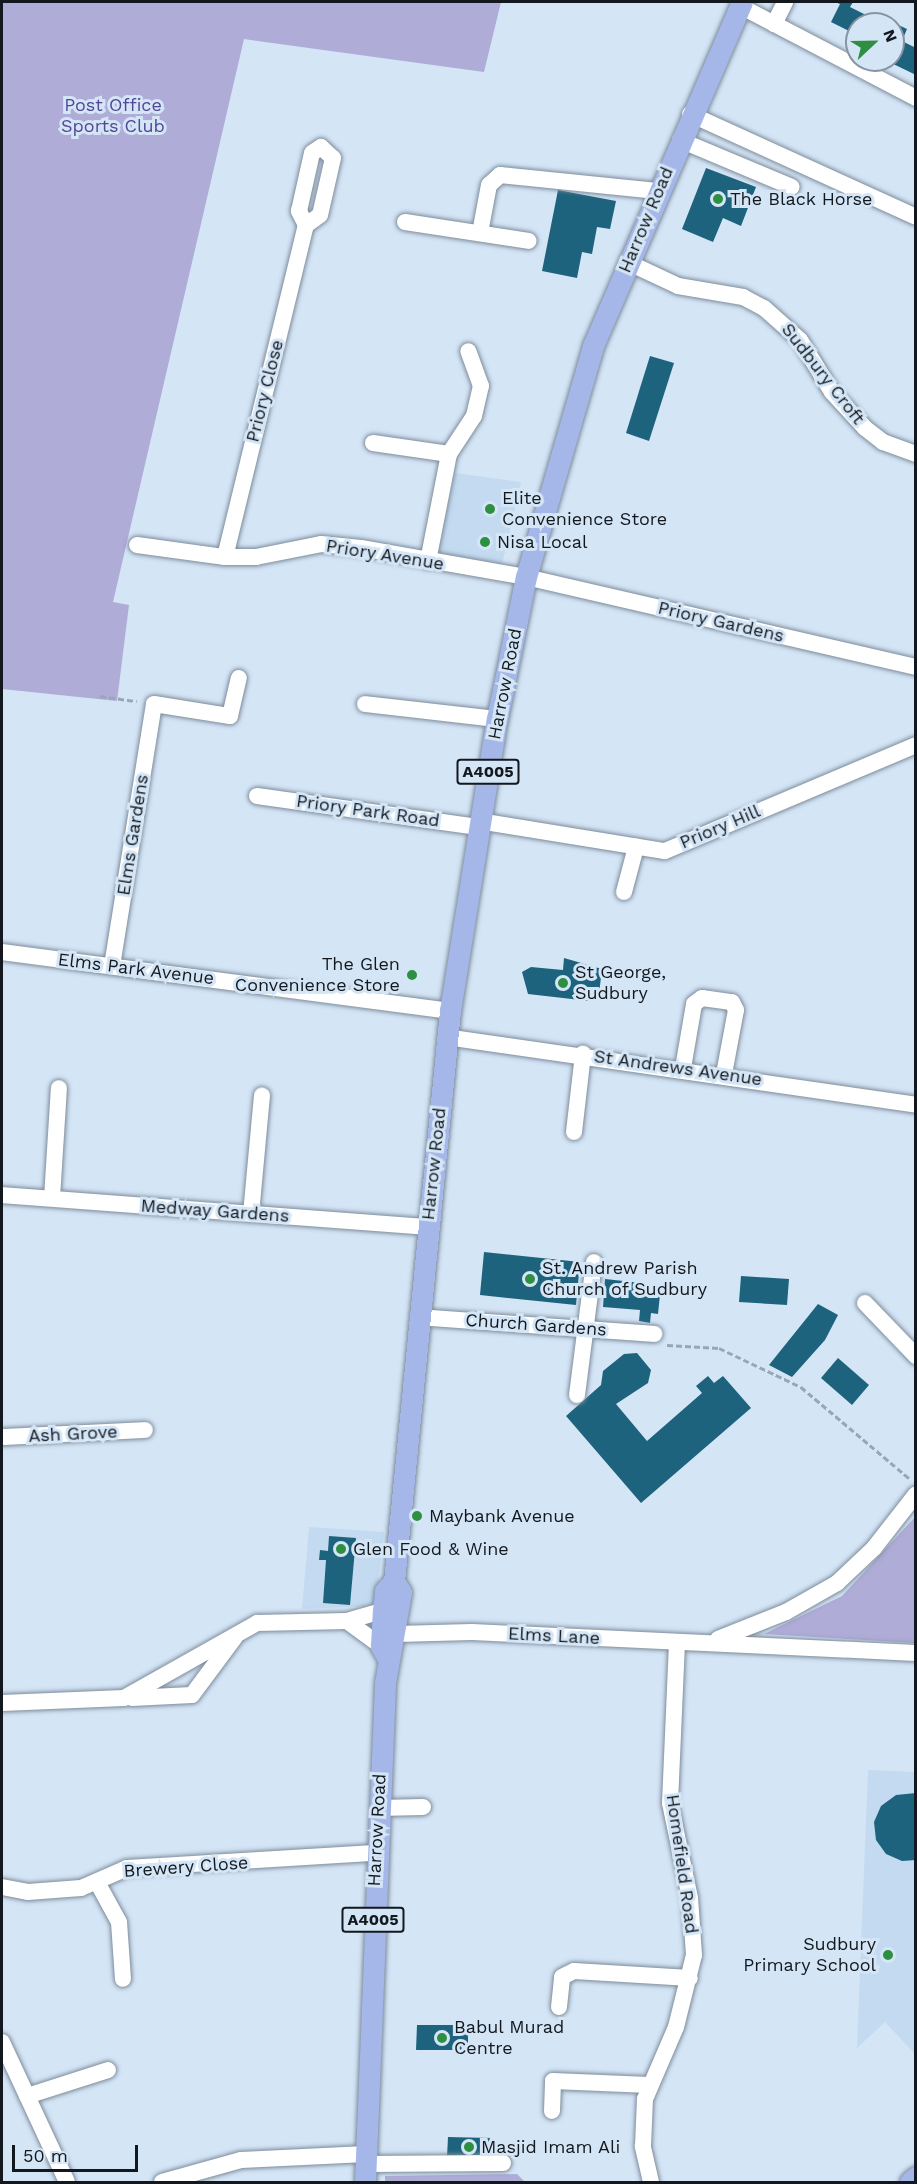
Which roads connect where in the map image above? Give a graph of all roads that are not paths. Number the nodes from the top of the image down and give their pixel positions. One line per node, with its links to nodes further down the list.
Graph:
1 (785, 2): 3 (street)
2 (741, 4): 3 (street); 5 (main road, Harrow Road / A4005)
3 (774, 24): 4 (street)
4 (915, 98)
5 (690, 114): 6 (main road, Harrow Road / A4005); 9 (street)
6 (680, 140): 7 (street); 8 (main road, Harrow Road / A4005)
7 (792, 187)
8 (657, 191): 12 (street); 14 (main road, Harrow Road / A4005)
9 (915, 217)
10 (405, 222): 12 (street)
11 (306, 225): 20 (street, Priory Close)
12 (480, 233): 13 (street)
13 (530, 241)
14 (627, 262): 18 (street, Sudbury Croft); 22 (main road, Harrow Road / A4005)
15 (468, 351): 17 (street)
16 (373, 443): 17 (street)
17 (449, 454): 21 (street)
18 (915, 454)
19 (137, 545): 20 (street, Priory Avenue)
20 (225, 557): 21 (street, Priory Avenue)
21 (428, 561): 22 (street, Priory Avenue)
22 (526, 577): 23 (street, Priory Gardens); 26 (main road, Harrow Road / A4005)
23 (915, 667)
24 (239, 678): 33 (street, Elms Gardens)
25 (365, 704): 26 (street)
26 (497, 719): 29 (main road, Harrow Road / A4005)
27 (915, 745): 30 (street, Priory Hill)
28 (257, 796): 29 (street, Priory Park Road)
29 (479, 824): 30 (street, Priory Hill); 34 (main road, Harrow Road / A4005)
30 (636, 847): 31 (street)
31 (624, 892)
32 (2, 952): 33 (street, Elms Park Avenue)
33 (112, 966): 34 (street, Elms Park Avenue)
34 (450, 1011): 35 (main road, Harrow Road / A4005)
35 (447, 1037): 36 (street, St Andrews Avenue); 46 (main road, Harrow Road / A4005)
36 (583, 1054): 37 (street, St Andrews Avenue); 42 (street)
37 (683, 1068): 38 (street, St Andrews Avenue); 38 (street)
38 (724, 1074): 41 (street, St Andrews Avenue)
39 (59, 1088): 44 (street)
40 (262, 1096): 45 (street)
41 (913, 1101)
42 (574, 1132)
43 (2, 1195): 44 (street, Medway Gardens)
44 (52, 1198): 45 (street, Medway Gardens)
45 (251, 1214): 46 (street, Medway Gardens)
46 (428, 1227): 49 (main road, Harrow Road / A4005)
47 (594, 1262): 50 (street)
48 (865, 1303): 52 (street)
49 (418, 1317): 50 (street, Church Gardens); 57 (main road, Harrow Road / A4005)
50 (584, 1329): 51 (street, Church Gardens); 53 (street)
51 (654, 1334)
52 (915, 1356)
53 (577, 1395)
54 (145, 1430): 55 (street, Ash Grove)
55 (2, 1437)
56 (915, 1494): 61 (street, Elms Lane)
57 (394, 1581): 58 (main road, Harrow Road / A4005); 63 (main road, Harrow Road / A4005)
58 (382, 1611): 59 (street); 63 (main road, Harrow Road / A4005)
59 (347, 1621): 60 (street); 63 (street)
60 (241, 1629): 65 (street); 65 (street)
61 (712, 1642): 62 (street, Elms Lane); 64 (street, Elms Lane)
62 (676, 1643): 63 (street, Elms Lane); 73 (street, Homefield Road)
63 (388, 1645): 68 (main road, Harrow Road / A4005)
64 (915, 1653)
65 (124, 1698): 66 (street)
66 (2, 1703)
67 (423, 1807): 68 (street)
68 (379, 1808): 69 (main road, Harrow Road / A4005)
69 (375, 1853): 70 (street, Brewery Close); 81 (main road, Harrow Road / A4005)
70 (98, 1882): 71 (street, Brewery Close); 72 (street)
71 (2, 1887)
72 (123, 1978)
73 (690, 1978): 74 (street); 77 (street, Homefield Road)
74 (559, 2007)
75 (2, 2042): 78 (street)
76 (108, 2070): 78 (street)
77 (649, 2085): 79 (street); 85 (street, Homefield Road)
78 (27, 2096): 83 (street)
79 (552, 2111)
80 (503, 2163): 81 (street)
81 (366, 2167): 84 (street)
82 (915, 2177): 86 (main road)
83 (67, 2182)
84 (162, 2182)
85 (651, 2182)
86 (910, 2182)

